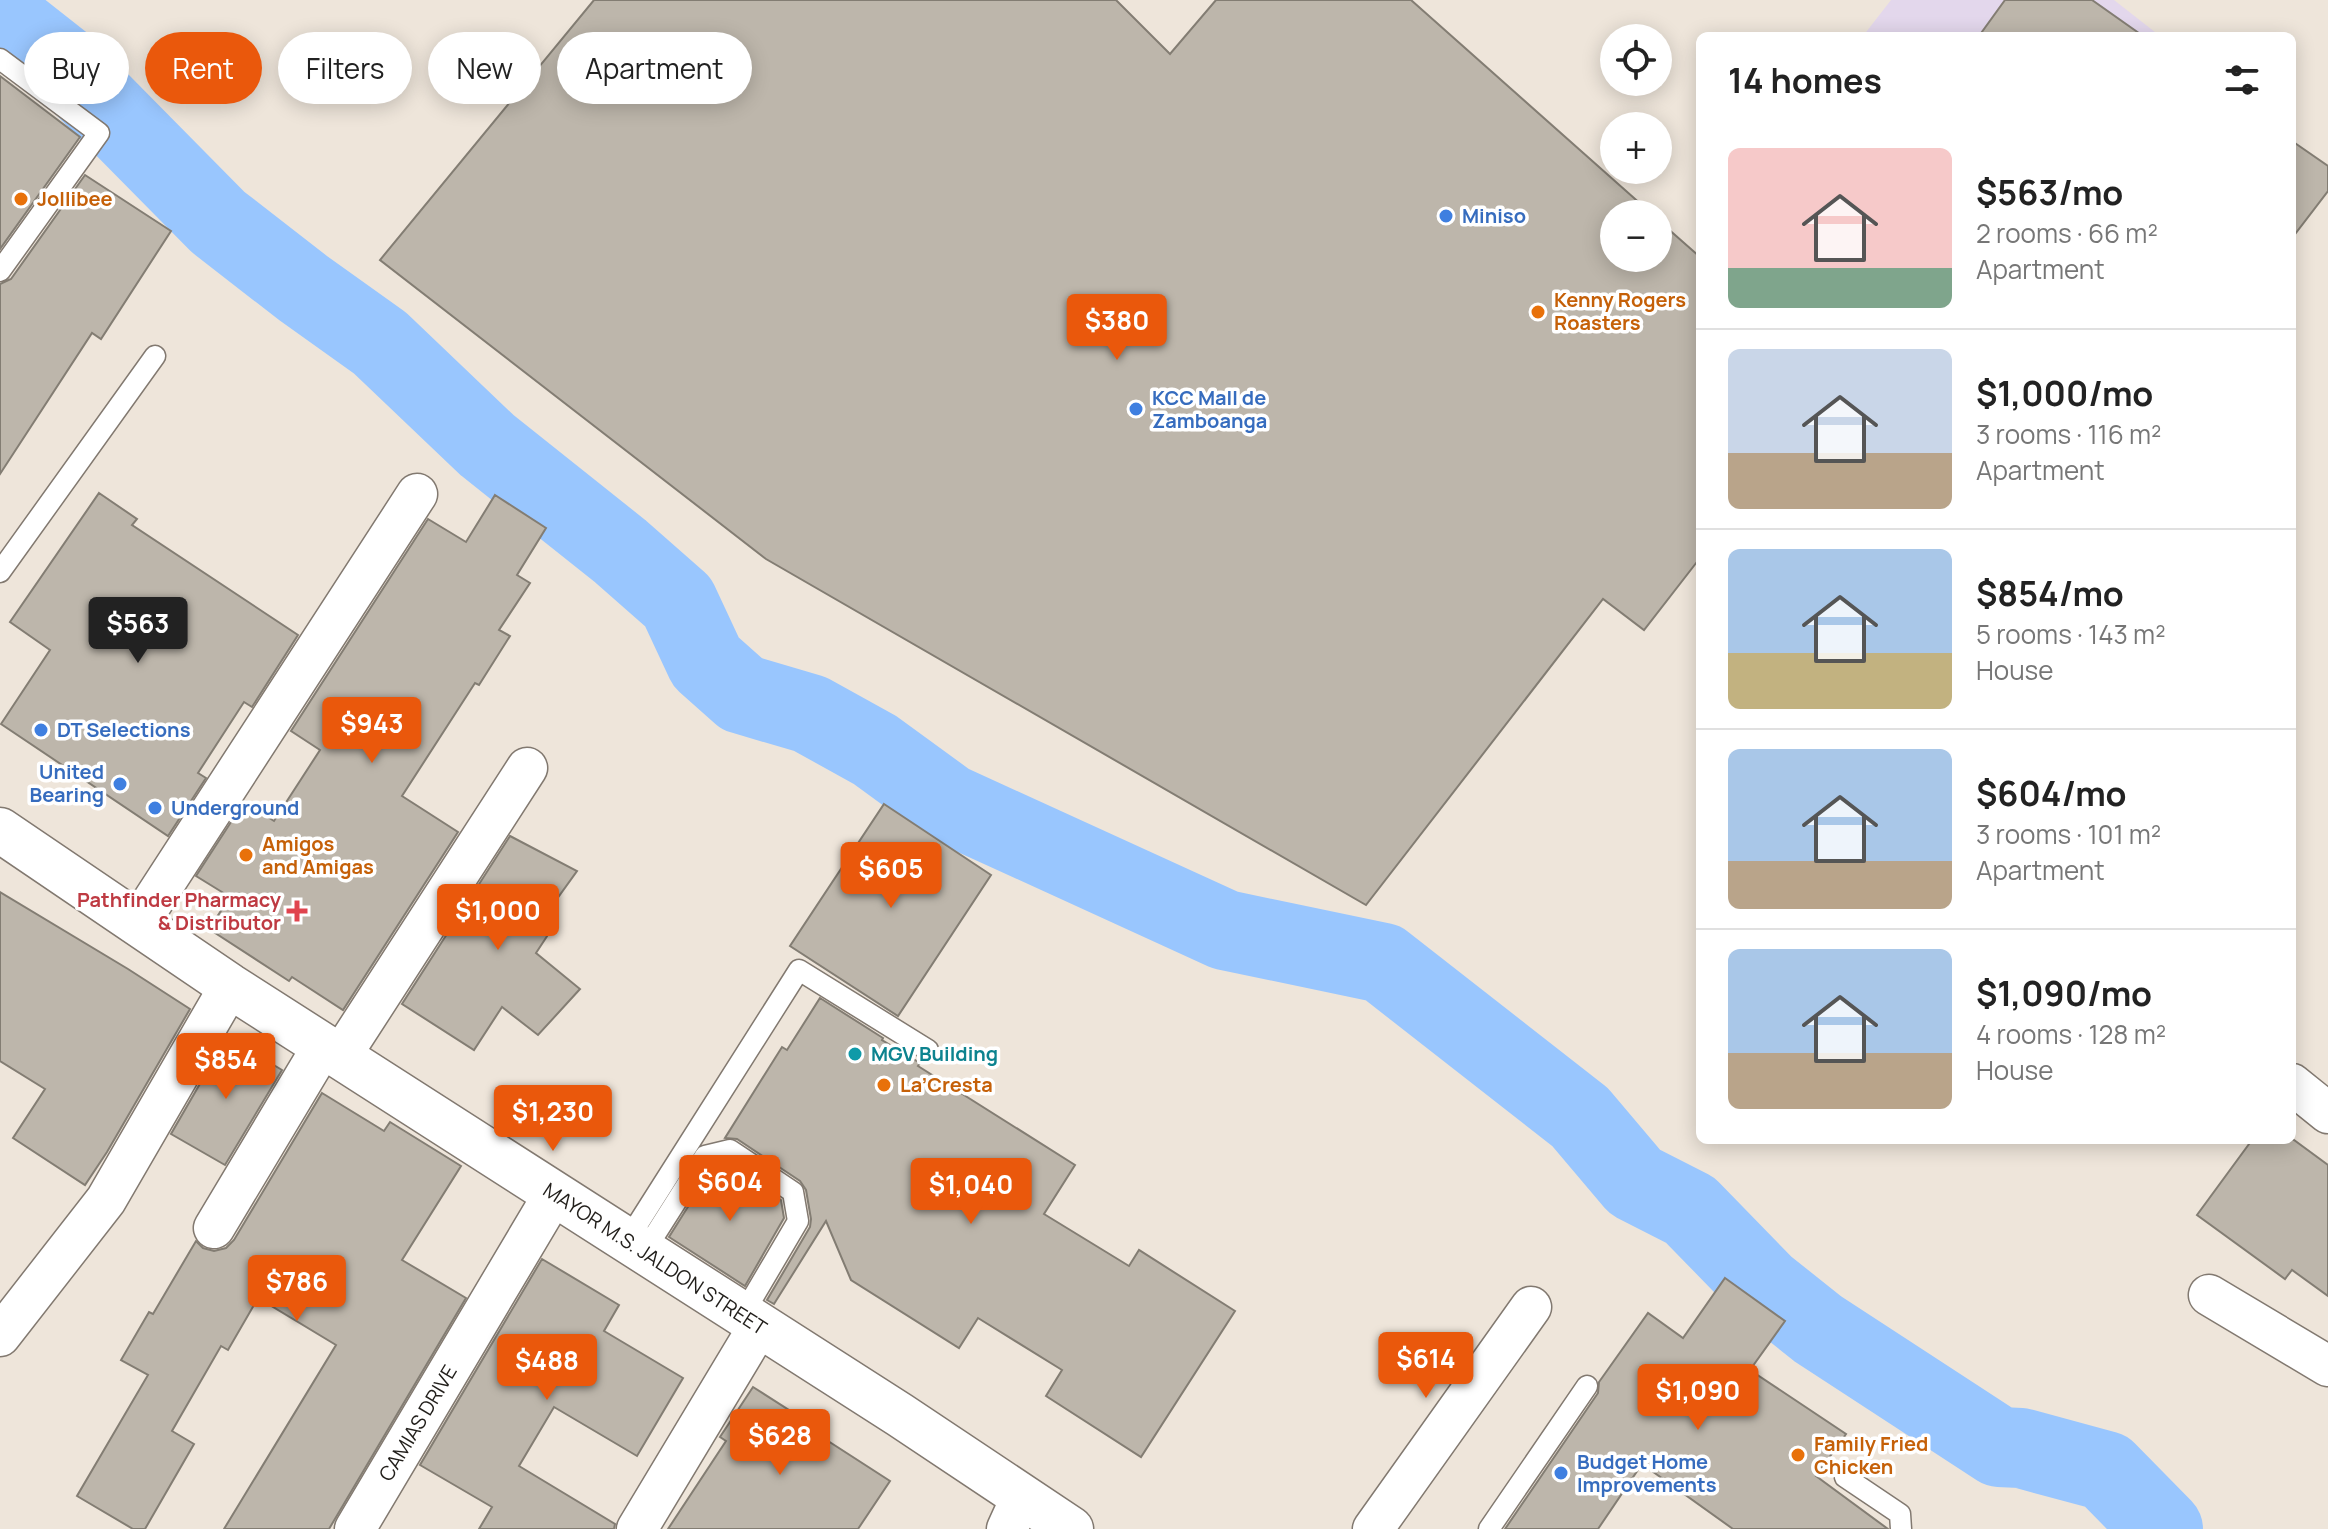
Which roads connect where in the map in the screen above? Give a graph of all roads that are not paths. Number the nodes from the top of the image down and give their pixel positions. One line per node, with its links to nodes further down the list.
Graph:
1 (0, 59): 2 (lane)
2 (0, 271)
3 (155, 356): 5 (lane)
4 (417, 494): 8 (street)
5 (0, 572)
6 (527, 768): 11 (street)
7 (0, 830): 8 (main road, MAYOR M.S. JALDON STREET)
8 (138, 924): 9 (main road, MAYOR M.S. JALDON STREET)
9 (230, 986): 11 (main road, MAYOR M.S. JALDON STREET); 20 (street)
10 (928, 1050): 16 (lane)
11 (332, 1052): 14 (main road, MAYOR M.S. JALDON STREET); 15 (street)
12 (2296, 1087): 13 (street)
13 (2328, 1113)
14 (554, 1194): 16 (main road, MAYOR M.S. JALDON STREET); 25 (street, CAMIAS DRIVE)
15 (214, 1228)
16 (636, 1246): 19 (main road, MAYOR M.S. JALDON STREET); 19 (lane)
17 (2209, 1295): 21 (street)
18 (1531, 1307): 28 (street)
19 (751, 1321): 24 (main road, MAYOR M.S. JALDON STREET); 26 (street)
20 (0, 1336)
21 (2328, 1366)
22 (1587, 1386): 29 (lane)
23 (1845, 1477): 30 (lane)
24 (1014, 1513): 27 (main road, MAYOR M.S. JALDON STREET)
25 (355, 1529)
26 (637, 1529)
27 (1071, 1529)
28 (1373, 1529)
29 (1489, 1529)
30 (1901, 1529)

